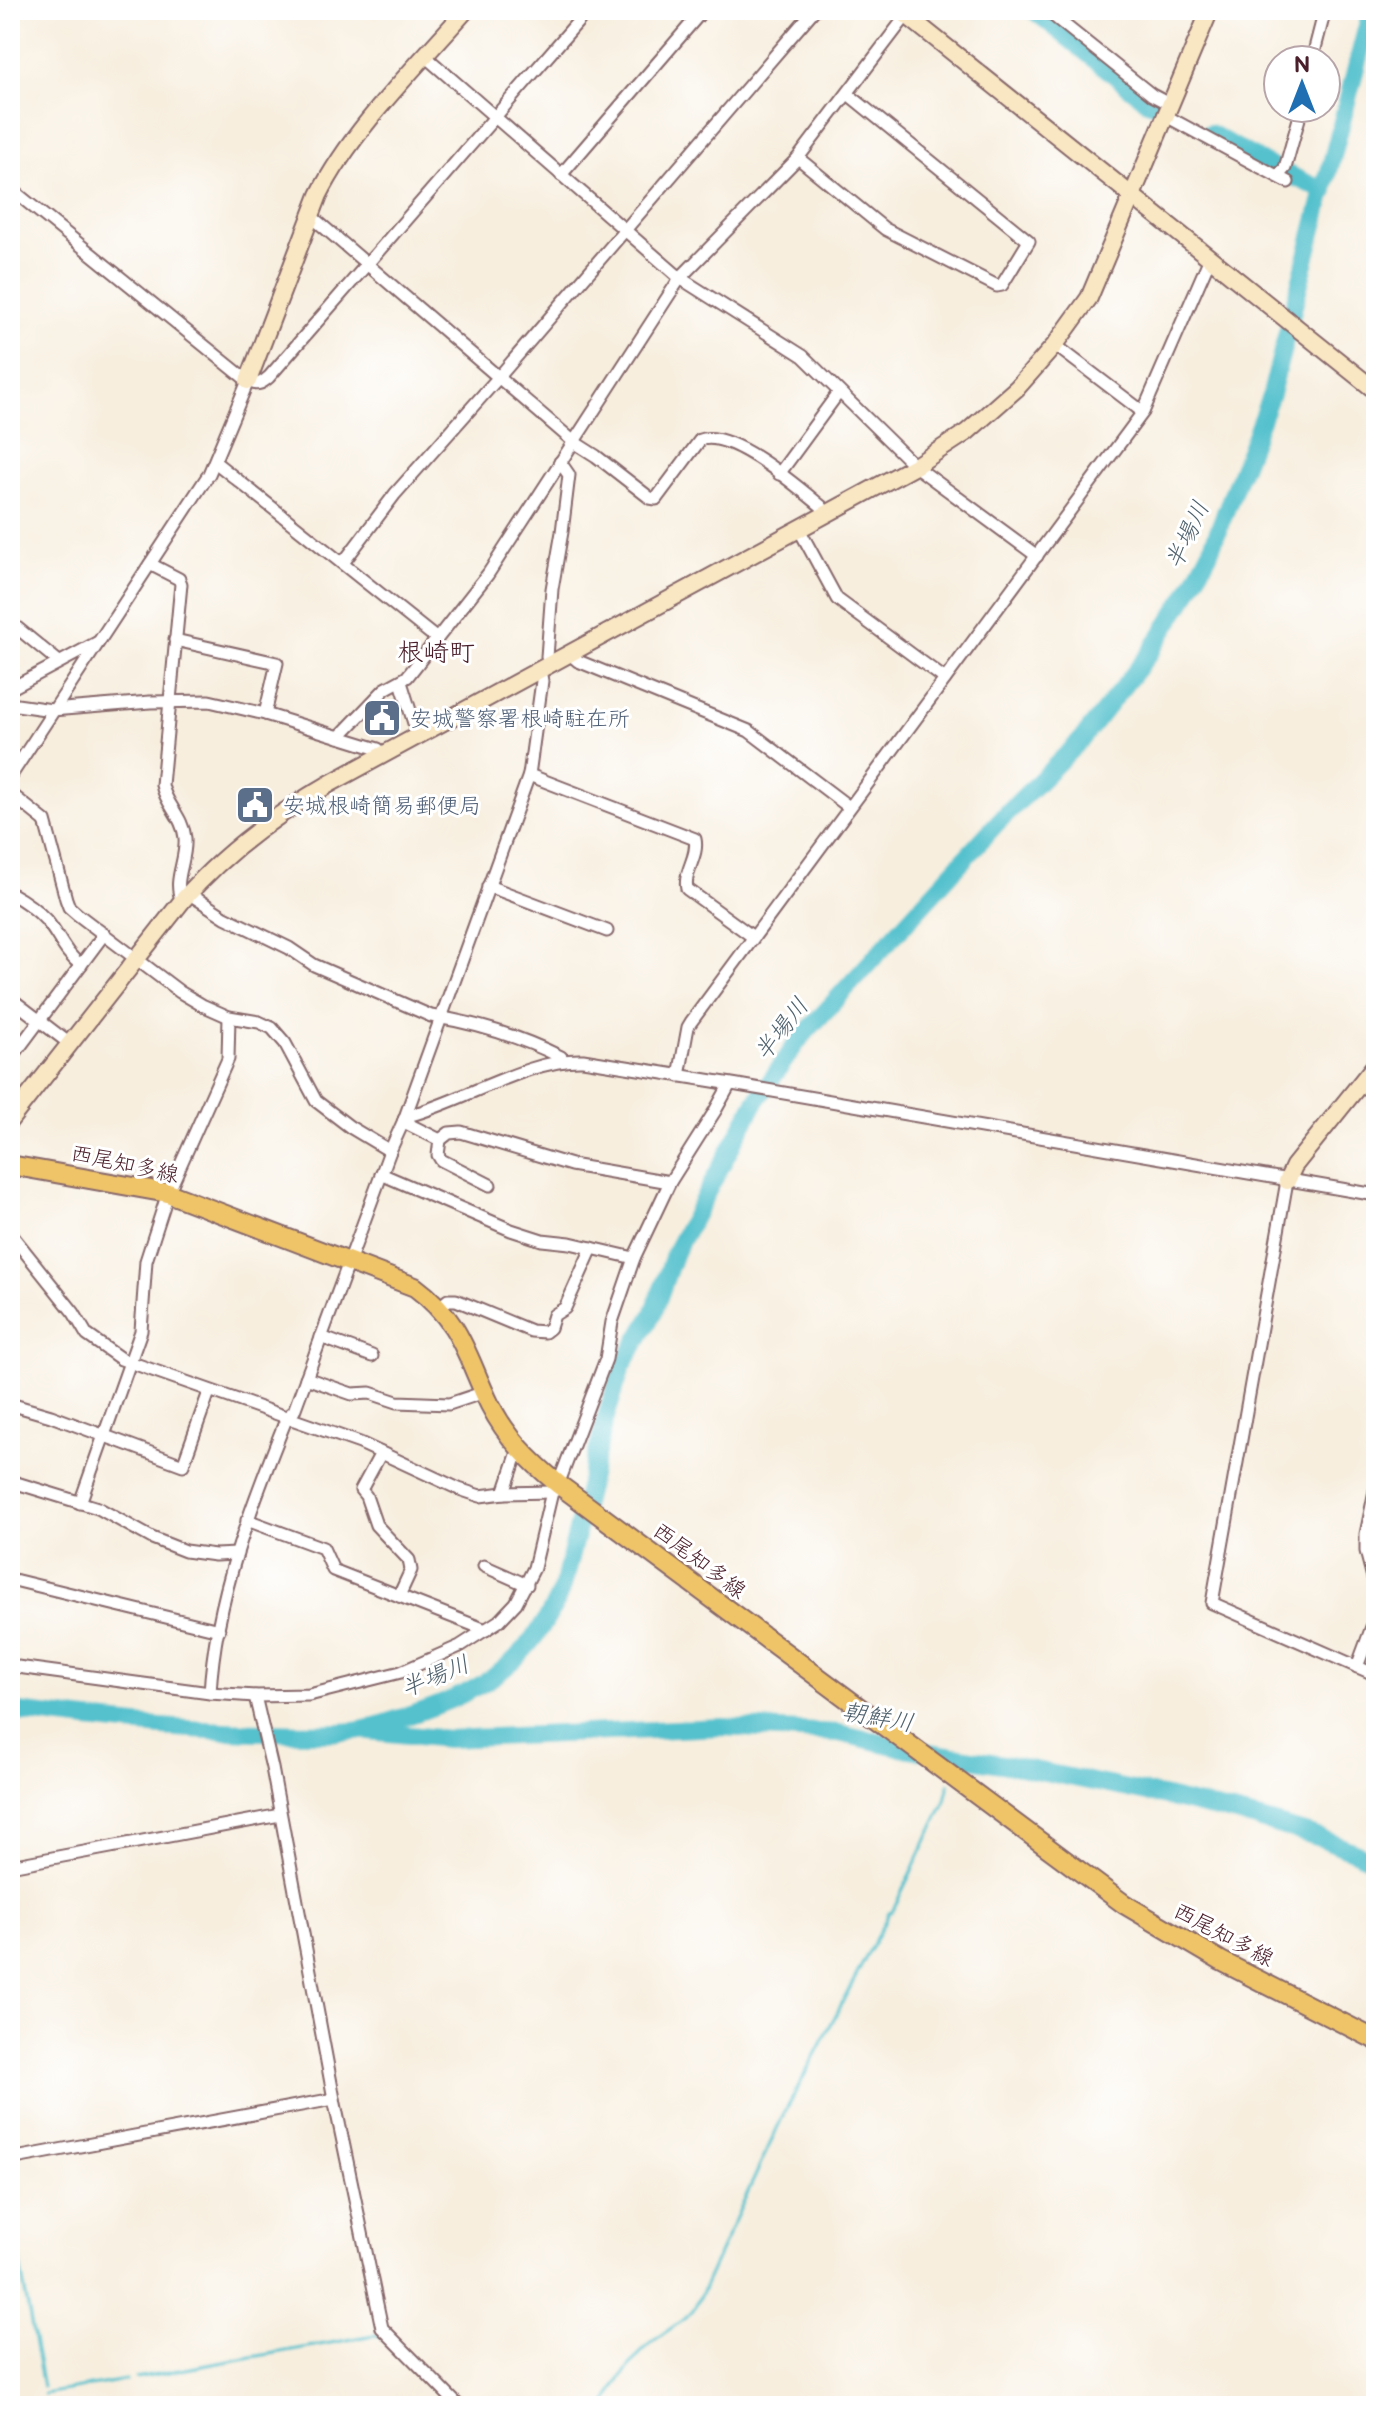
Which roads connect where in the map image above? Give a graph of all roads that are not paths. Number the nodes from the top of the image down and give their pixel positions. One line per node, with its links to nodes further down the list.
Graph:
1 (466, 10): 10 (street)
2 (588, 10): 13 (street)
3 (703, 10): 16 (street)
4 (814, 10): 20 (street)
5 (1046, 10): 12 (street)
6 (1210, 10): 12 (street)
7 (1325, 10): 9 (street)
8 (906, 12): 11 (street); 18 (street)
9 (1316, 44)
10 (425, 56): 13 (street); 19 (street)
11 (848, 94): 15 (street); 15 (street)
12 (1168, 111): 14 (street); 18 (street)
13 (495, 117): 16 (street); 22 (street)
14 (1297, 124)
15 (798, 158): 23 (street)
16 (561, 175): 20 (street)
17 (10, 188): 26 (street)
18 (1133, 197): 21 (street); 24 (street)
19 (311, 216): 22 (street); 26 (street)
20 (624, 231): 23 (street); 25 (street)
21 (1210, 258): 27 (street); 29 (street)
22 (367, 264): 25 (street); 26 (street)
23 (680, 278): 28 (street); 30 (street)
24 (1055, 345): 29 (street); 33 (street)
25 (498, 378): 30 (street); 38 (street)
26 (248, 381): 31 (street)
27 (1376, 391)
28 (839, 392): 33 (street); 34 (street)
29 (1143, 412): 37 (street)
30 (574, 442): 32 (street); 34 (street)
31 (215, 462): 38 (street); 39 (street)
32 (560, 462): 41 (street); 46 (street)
33 (915, 466): 35 (street); 37 (street)
34 (779, 474): 35 (street)
35 (827, 514): 36 (street)
36 (799, 529): 44 (street); 47 (street)
37 (1037, 556): 47 (street)
38 (343, 563): 41 (street)
39 (150, 564): 42 (street); 43 (street)
40 (10, 622): 45 (street)
41 (437, 639): 48 (street)
42 (175, 640): 50 (street); 53 (street)
43 (98, 642): 45 (street); 52 (street)
44 (570, 654): 46 (street); 60 (street)
45 (59, 662): 49 (street)
46 (545, 667): 54 (street); 57 (street)
47 (945, 679): 60 (street)
48 (401, 682): 54 (street); 55 (street)
49 (10, 689)
50 (169, 701): 52 (street); 53 (street); 63 (street)
51 (10, 704): 52 (street)
52 (52, 710): 58 (street)
53 (265, 714): 55 (street)
54 (418, 736): 56 (street)
55 (339, 737): 56 (street)
56 (384, 755): 63 (street)
57 (529, 775): 61 (street); 66 (street)
58 (10, 777)
59 (10, 793): 65 (street)
60 (849, 807): 66 (street)
61 (488, 886): 64 (street); 71 (street)
62 (10, 893): 68 (street)
63 (185, 897): 67 (street); 71 (street)
64 (607, 931)
65 (104, 934): 67 (street); 68 (street)
66 (753, 937): 77 (street)
67 (137, 958): 70 (street); 73 (street)
68 (81, 965): 72 (street)
69 (10, 998): 72 (street)
70 (229, 1017): 82 (street); 88 (street)
71 (440, 1018): 75 (street); 80 (street)
72 (39, 1020): 73 (street); 74 (street)
73 (70, 1044): 79 (street)
74 (10, 1060)
75 (564, 1061): 77 (street); 80 (street)
76 (1372, 1074): 85 (street)
77 (679, 1076): 78 (street)
78 (734, 1084): 85 (street); 86 (street)
79 (10, 1120)
80 (404, 1120): 81 (street); 82 (street)
81 (440, 1140): 86 (street); 87 (street)
82 (390, 1151): 84 (street)
83 (10, 1165): 88 (main road, 西尾知多線)
84 (381, 1174): 91 (street); 93 (street)
85 (1287, 1181): 89 (street); 122 (street)
86 (670, 1182): 92 (street)
87 (490, 1185)
88 (168, 1193): 93 (main road, 西尾知多線); 97 (street)
89 (1376, 1195)
90 (10, 1233): 97 (street)
91 (592, 1248): 92 (street); 94 (street)
92 (634, 1258): 108 (street)
93 (349, 1262): 94 (main road, 西尾知多線); 95 (street)
94 (440, 1307): 100 (main road, 西尾知多線)
95 (321, 1337): 96 (street); 98 (street)
96 (372, 1356)
97 (129, 1363): 99 (street); 103 (street)
98 (306, 1378): 100 (street); 102 (street)
99 (209, 1392): 102 (street); 103 (street)
100 (485, 1392): 104 (main road, 西尾知多線)
101 (10, 1404): 103 (street)
102 (287, 1417): 105 (street); 111 (street)
103 (104, 1435): 110 (street)
104 (519, 1449): 108 (main road, 西尾知多線); 109 (street)
105 (381, 1453): 109 (street); 117 (street)
106 (10, 1481): 110 (street)
107 (1376, 1486): 116 (street)
108 (560, 1490): 109 (street); 115 (street); 128 (main road, 西尾知多線)
109 (504, 1493)
110 (80, 1503): 112 (street)
111 (247, 1520): 112 (street); 117 (street)
112 (237, 1554): 119 (street)
113 (484, 1566): 115 (street)
114 (10, 1579): 119 (street)
115 (527, 1585): 120 (street)
116 (1376, 1589)
117 (399, 1596): 120 (street)
118 (1376, 1616): 122 (street)
119 (219, 1630): 124 (street)
120 (486, 1630): 125 (street)
121 (10, 1666): 124 (street)
122 (1357, 1667): 123 (street)
123 (1376, 1675)
124 (210, 1693): 125 (street)
125 (256, 1698): 126 (street)
126 (280, 1815): 127 (street); 129 (street)
127 (10, 1866)
128 (1376, 2040)
129 (334, 2099): 130 (street); 131 (street)
130 (10, 2159)
131 (459, 2406)

